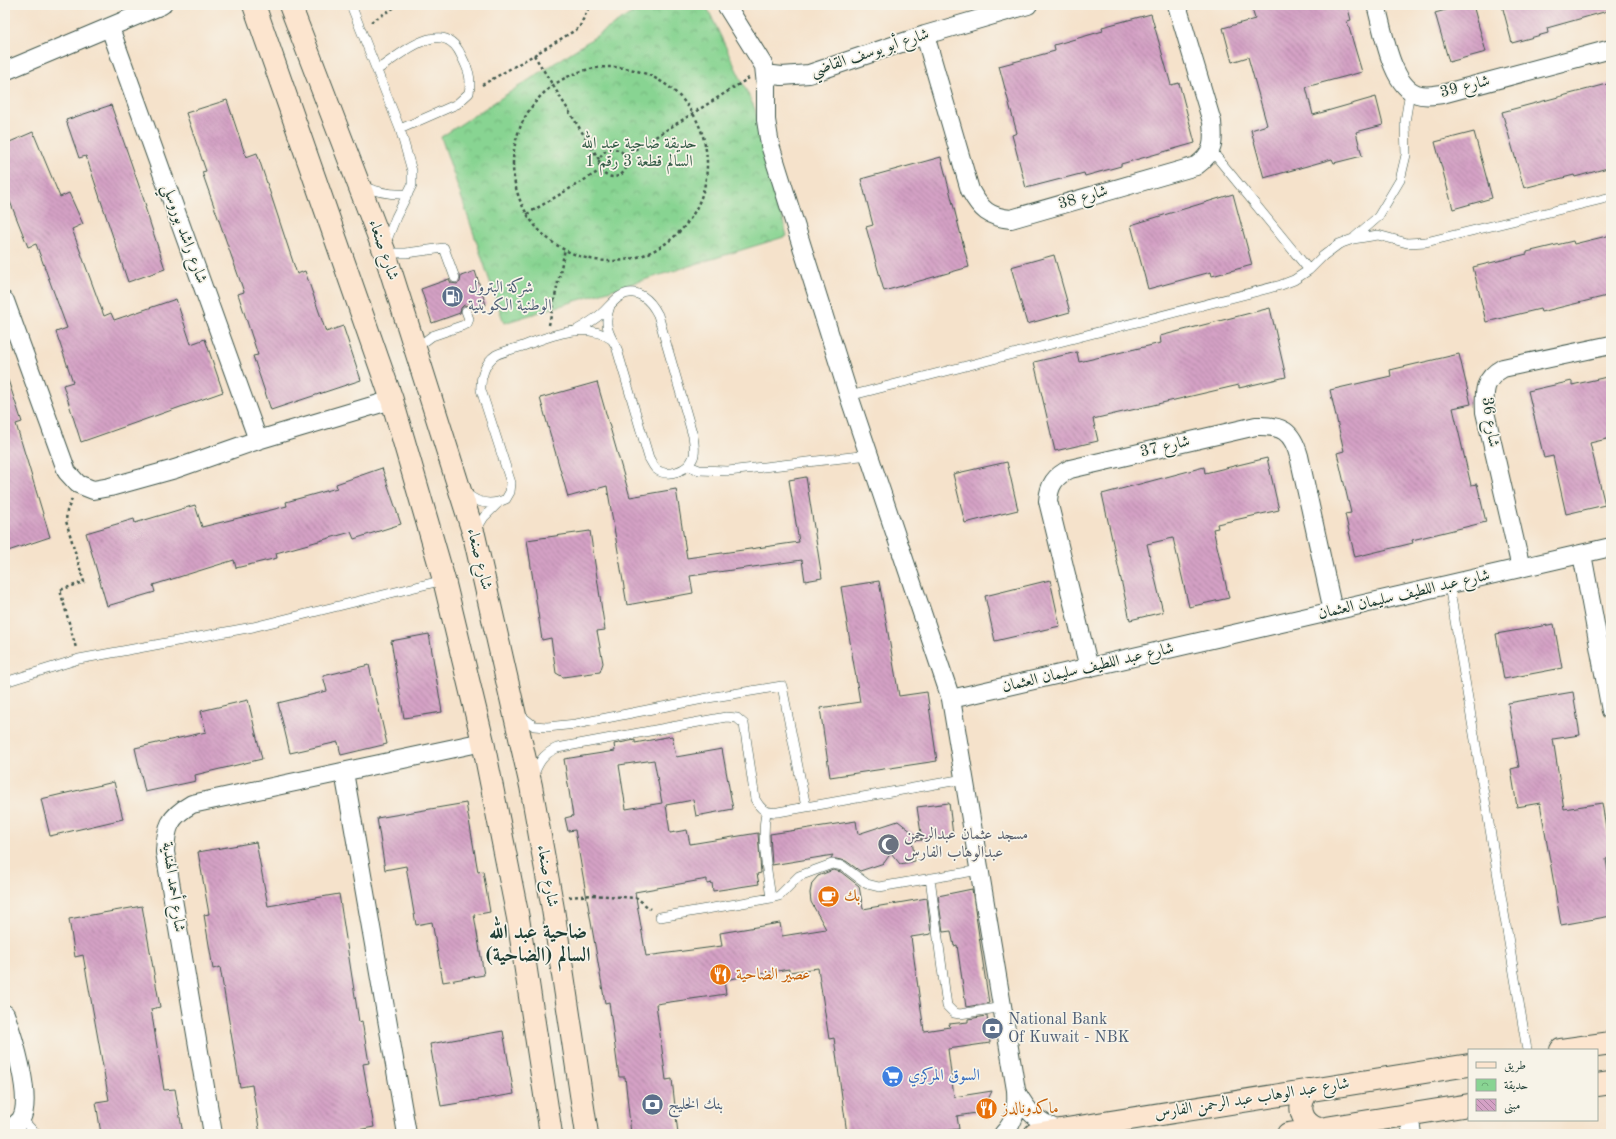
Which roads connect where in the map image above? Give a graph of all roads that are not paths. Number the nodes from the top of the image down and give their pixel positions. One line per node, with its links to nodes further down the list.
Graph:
1 (162, 5): 9 (street)
2 (254, 5): 12 (main road)
3 (290, 5): 10 (main road, شارع صنعاء)
4 (351, 5): 14 (lane)
5 (726, 5): 16 (street)
6 (1028, 5): 11 (street, شارع أبو يوسف القاضي)
7 (1176, 5): 21 (street)
8 (1376, 5): 18 (street)
9 (110, 28): 15 (street); 38 (street, شارع راشد بوروسلي)
10 (300, 30): 12 (main road); 17 (main road, شارع صنعاء)
11 (925, 35): 16 (street, شارع أبو يوسف القاضي); 21 (street, شارع 38)
12 (268, 41): 19 (main road)
13 (1611, 48): 18 (street, شارع 39)
14 (377, 70): 20 (lane); 20 (lane)
15 (5, 71)
16 (765, 74): 36 (street)
17 (324, 90): 19 (main road); 22 (main road, شارع صنعاء)
18 (1410, 91): 25 (lane)
19 (291, 108): 37 (main road)
20 (400, 129): 23 (lane)
21 (1211, 150): 27 (lane)
22 (360, 184): 23 (lane); 26 (main road, شارع صنعاء)
23 (408, 194): 26 (lane)
24 (1611, 197): 25 (lane)
25 (1353, 239): 27 (lane)
26 (385, 251): 28 (lane); 35 (main road, شارع صنعاء)
27 (1309, 270): 36 (lane)
28 (455, 278)
29 (5, 301): 38 (street)
30 (610, 306): 32 (lane); 33 (lane); 40 (lane)
31 (466, 311): 35 (lane)
32 (575, 331): 33 (lane); 42 (lane)
33 (611, 339): 40 (lane)
34 (1611, 345): 46 (street, شارع 36)
35 (416, 348): 41 (main road, شارع صنعاء)
36 (849, 396): 39 (street)
37 (392, 400): 38 (street); 47 (main road)
38 (258, 440)
39 (869, 455): 40 (lane); 52 (street)
40 (689, 466)
41 (460, 487): 42 (lane); 43 (main road, شارع صنعاء)
42 (499, 502): 43 (lane)
43 (474, 535): 54 (main road, شارع صنعاء)
44 (1611, 547): 45 (street, شارع عبد اللطيف سليمان العثمان)
45 (1582, 554): 46 (street, شارع عبد اللطيف سليمان العثمان); 53 (street)
46 (1521, 568): 48 (street, شارع عبد اللطيف سليمان العثمان)
47 (444, 580): 51 (lane); 55 (main road)
48 (1449, 584): 49 (street, شارع عبد اللطيف سليمان العثمان); 72 (lane)
49 (1333, 611): 50 (street, شارع عبد اللطيف سليمان العثمان); 50 (street, شارع 37)
50 (1089, 668): 52 (street, شارع عبد اللطيف سليمان العثمان)
51 (5, 682)
52 (951, 699): 57 (street)
53 (1610, 703)
54 (514, 708): 58 (main road, شارع صنعاء); 59 (lane)
55 (482, 742): 56 (street, شارع أحمد الهندية); 66 (main road)
56 (344, 772): 87 (street, شارع أحمد الهندية); 88 (street)
57 (964, 779): 59 (lane); 61 (street)
58 (531, 786): 60 (lane); 64 (main road, شارع صنعاء)
59 (806, 807): 60 (lane)
60 (766, 812): 63 (lane)
61 (980, 870): 62 (lane); 69 (street)
62 (930, 878): 63 (lane); 69 (lane)
63 (771, 898): 65 (lane)
64 (552, 904): 66 (main road); 67 (main road, شارع صنعاء)
65 (660, 917)
66 (518, 918): 68 (main road)
67 (562, 970): 68 (main road); 90 (main road, شارع صنعاء)
68 (527, 972): 89 (main road)
69 (1003, 1007): 77 (street)
70 (5, 1014): 81 (street)
71 (1611, 1043): 73 (main road)
72 (1527, 1049)
73 (1569, 1049)
74 (1468, 1064): 78 (main road, شارع عبد الوهاب عبد الرحمن الفارس)
75 (1611, 1082): 76 (main road)
76 (1598, 1085)
77 (1016, 1090): 84 (street); 91 (street)
78 (1309, 1090): 79 (main road, شارع عبد الوهاب عبد الرحمن الفارس); 83 (main road)
79 (1271, 1096): 84 (main road, شارع عبد الوهاب عبد الرحمن الفارس); 93 (main road)
80 (1468, 1105): 82 (main road)
81 (21, 1118): 85 (street); 86 (lane)
82 (1410, 1125): 83 (main road)
83 (1318, 1129): 94 (main road)
84 (1058, 1130): 92 (main road, شارع عبد الوهاب عبد الرحمن الفارس)
85 (6, 1134)
86 (36, 1134)
87 (213, 1134)
88 (407, 1134)
89 (551, 1134)
90 (587, 1134)
91 (1003, 1134)
92 (1035, 1134)
93 (1280, 1134)
94 (1288, 1134)

